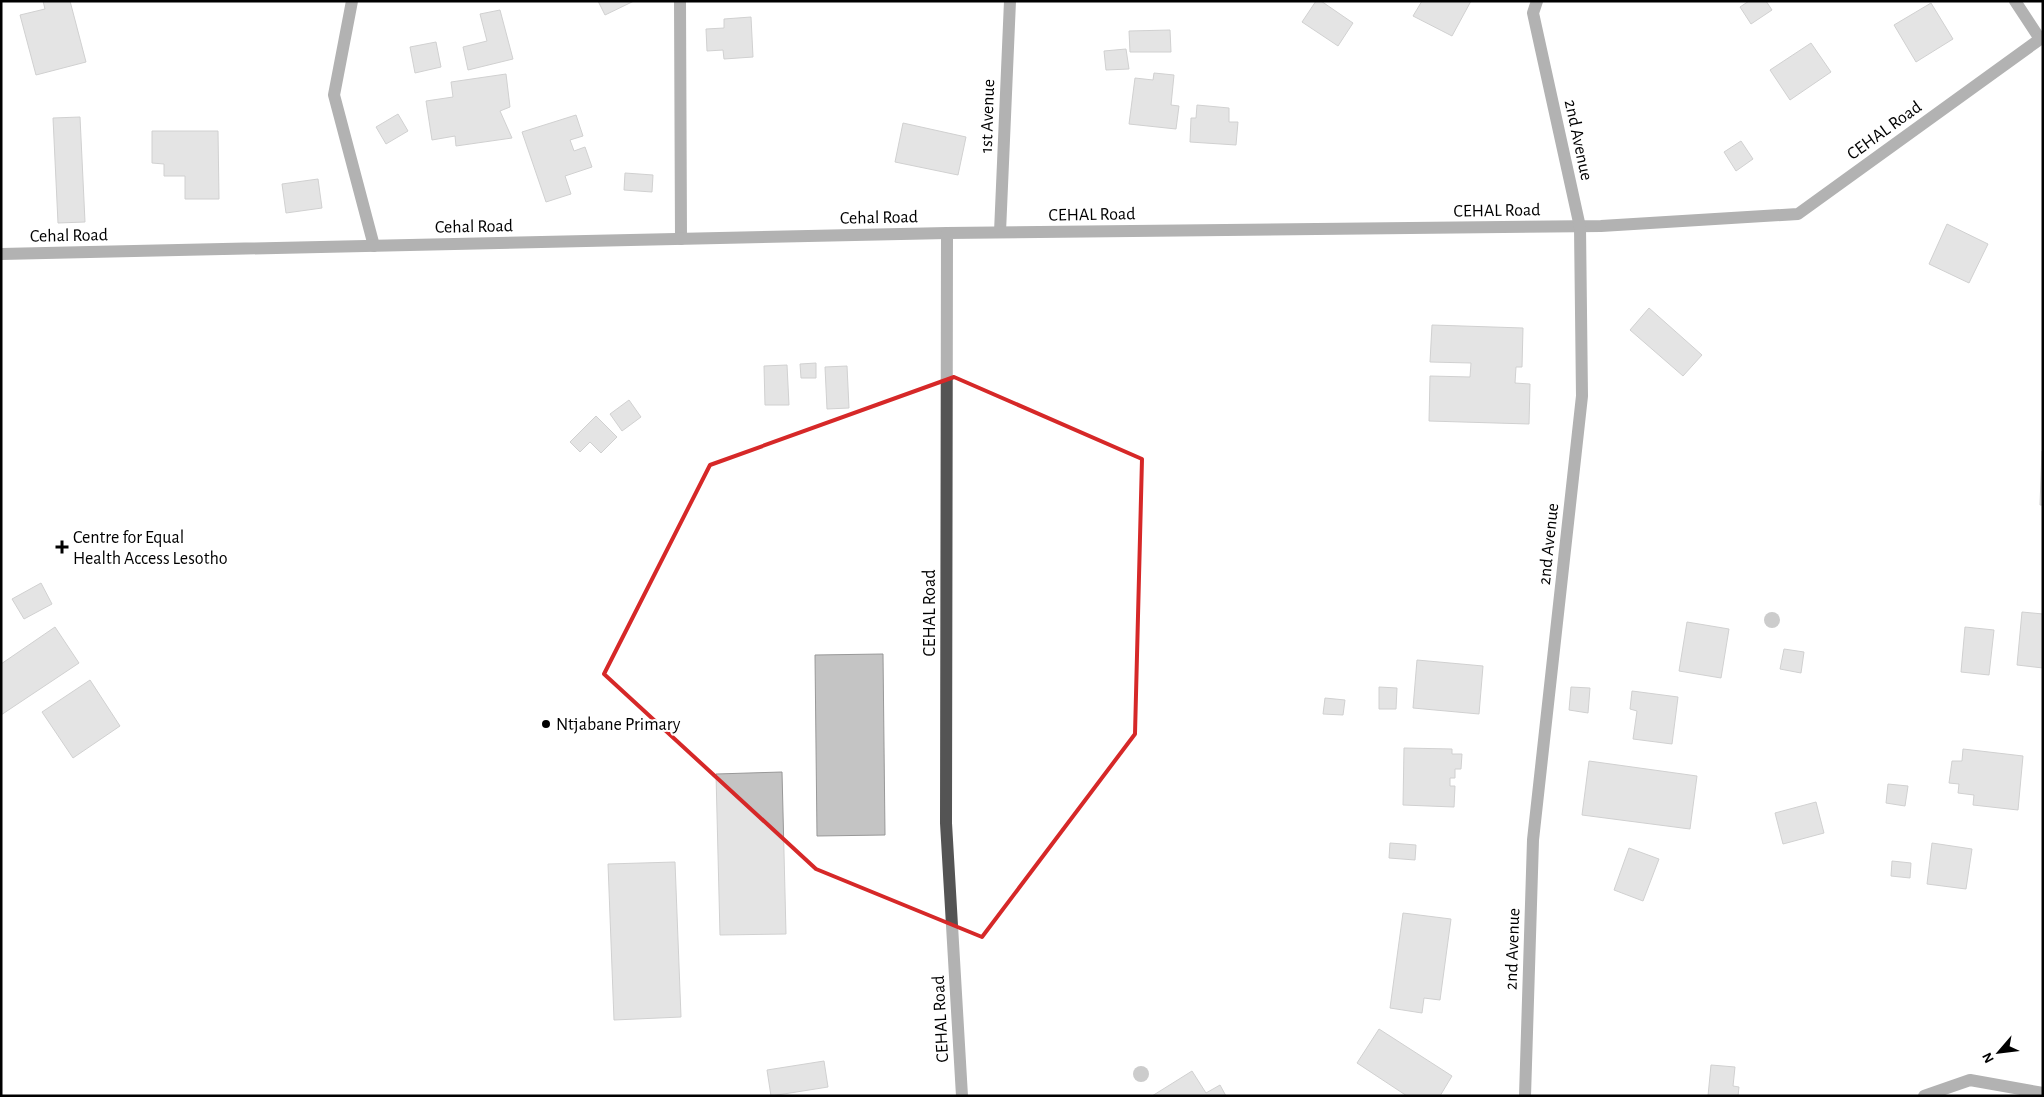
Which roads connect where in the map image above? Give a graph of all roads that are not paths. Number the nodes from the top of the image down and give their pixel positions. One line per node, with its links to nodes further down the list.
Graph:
1 (352, 1): 11 (street)
2 (680, 1): 10 (street)
3 (1010, 1): 8 (street, 1st Avenue)
4 (1537, 1): 7 (street, 2nd Avenue)
5 (2016, 1): 6 (street)
6 (2042, 38): 7 (street, CEHAL Road)
7 (1580, 227): 8 (street, CEHAL Road); 15 (street, 2nd Avenue)
8 (1000, 232): 9 (street, CEHAL Road)
9 (947, 233): 10 (street, Cehal Road); 14 (street, CEHAL Road)
10 (681, 239): 11 (street, Cehal Road)
11 (374, 246): 12 (street, Cehal Road)
12 (1, 254)
13 (2043, 1093): 16 (street)
14 (962, 1096)
15 (1525, 1096)
16 (1924, 1096)

